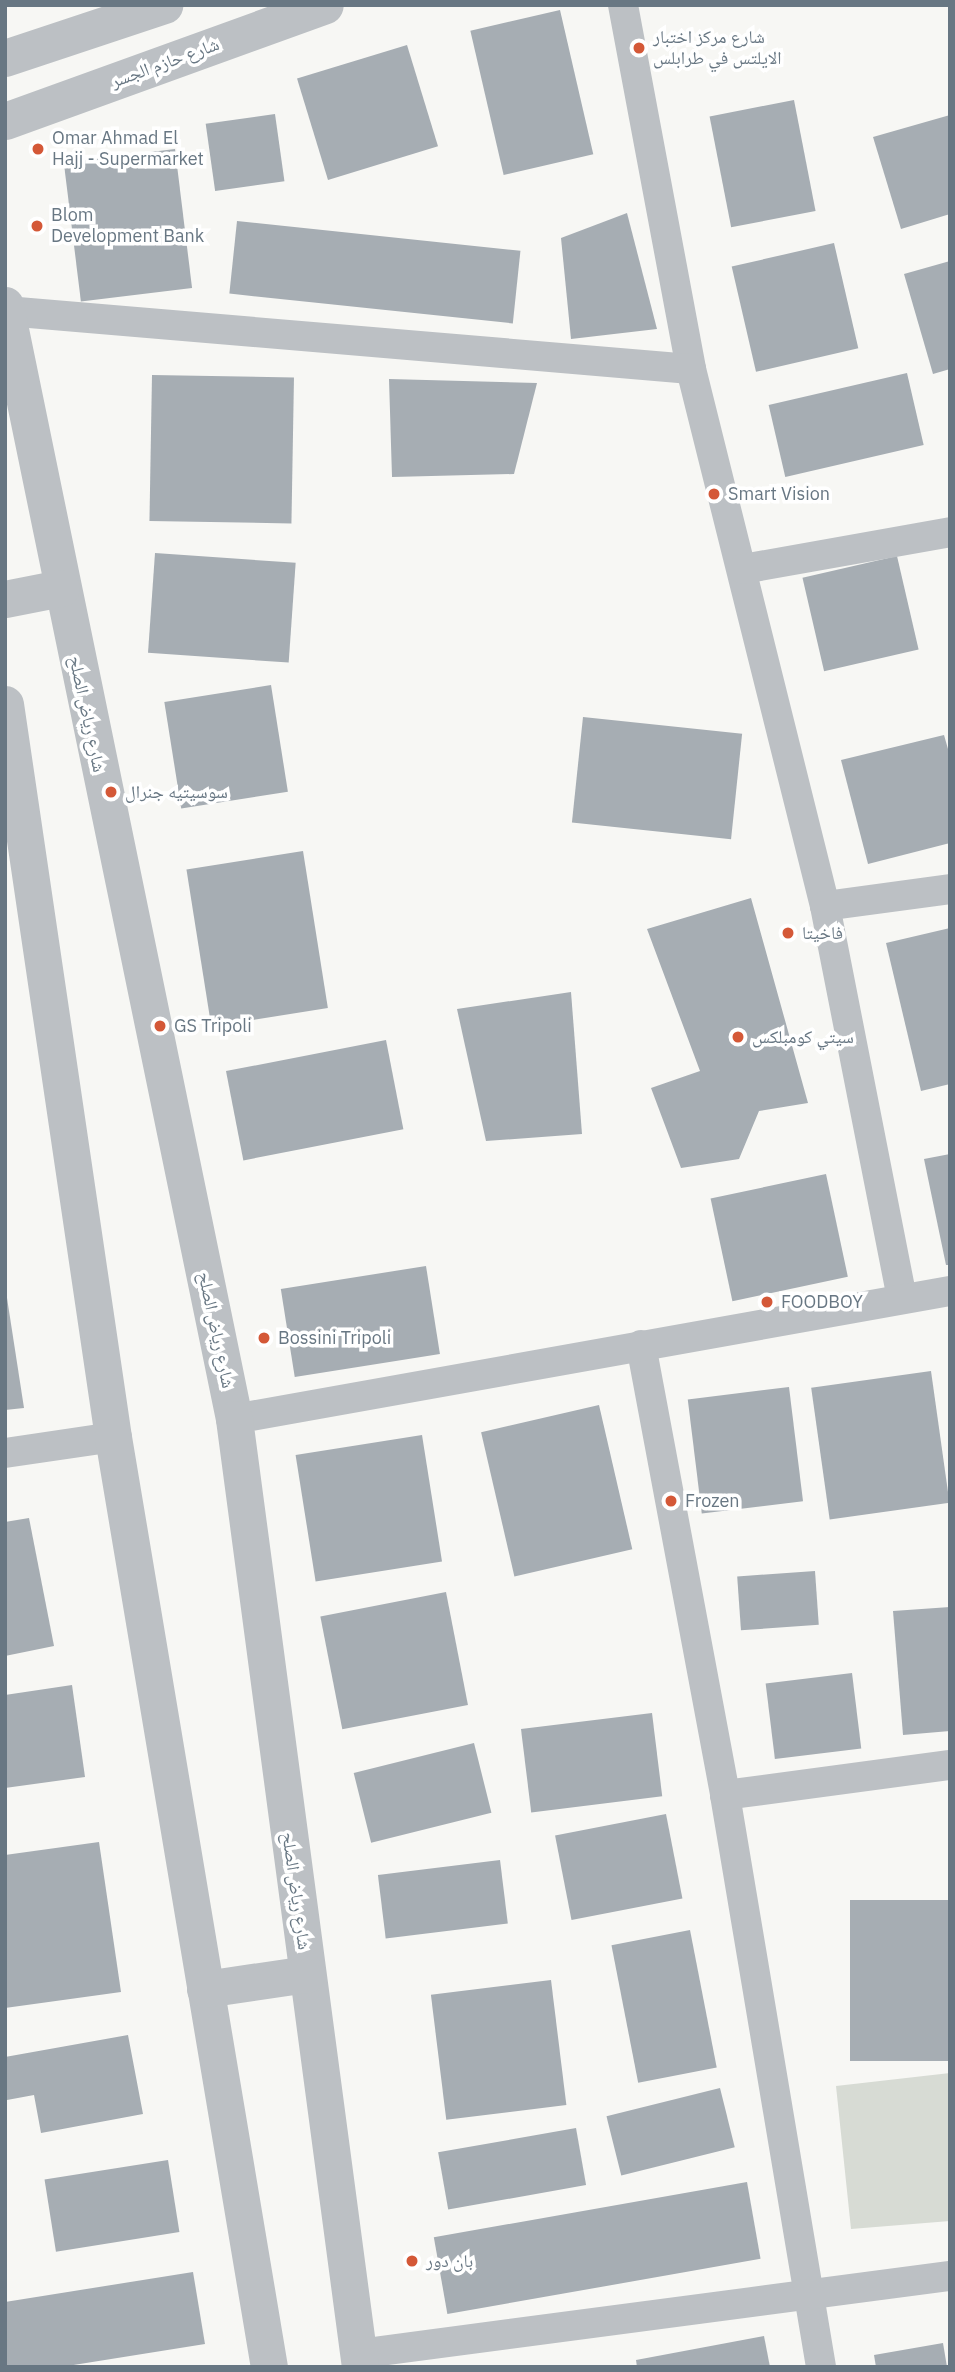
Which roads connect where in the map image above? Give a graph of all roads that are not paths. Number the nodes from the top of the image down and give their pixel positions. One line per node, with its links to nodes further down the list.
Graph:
1 (163, 5): 4 (street)
2 (325, 5): 5 (street, شارع حازم الجسر)
3 (622, 5): 7 (street)
4 (5, 58)
5 (5, 121)
6 (6, 308): 7 (street); 10 (street, شارع رياض الصلح)
7 (691, 369): 9 (street)
8 (950, 532): 9 (street)
9 (743, 569): 14 (street)
10 (61, 588): 11 (street); 18 (street, شارع رياض الصلح)
11 (5, 599)
12 (5, 704): 19 (street)
13 (950, 889): 14 (street)
14 (825, 906): 16 (street)
15 (950, 1291): 16 (street)
16 (902, 1297): 17 (street)
17 (641, 1345): 18 (street); 22 (street)
18 (234, 1419): 23 (street, شارع رياض الصلح)
19 (113, 1437): 20 (street); 24 (street)
20 (5, 1453)
21 (950, 1765): 22 (street)
22 (725, 1795): 26 (street)
23 (307, 1974): 24 (street); 27 (street, شارع رياض الصلح)
24 (205, 1989): 28 (street)
25 (950, 2276): 26 (street)
26 (809, 2295): 27 (street); 29 (street)
27 (359, 2360)
28 (269, 2367)
29 (821, 2367)

